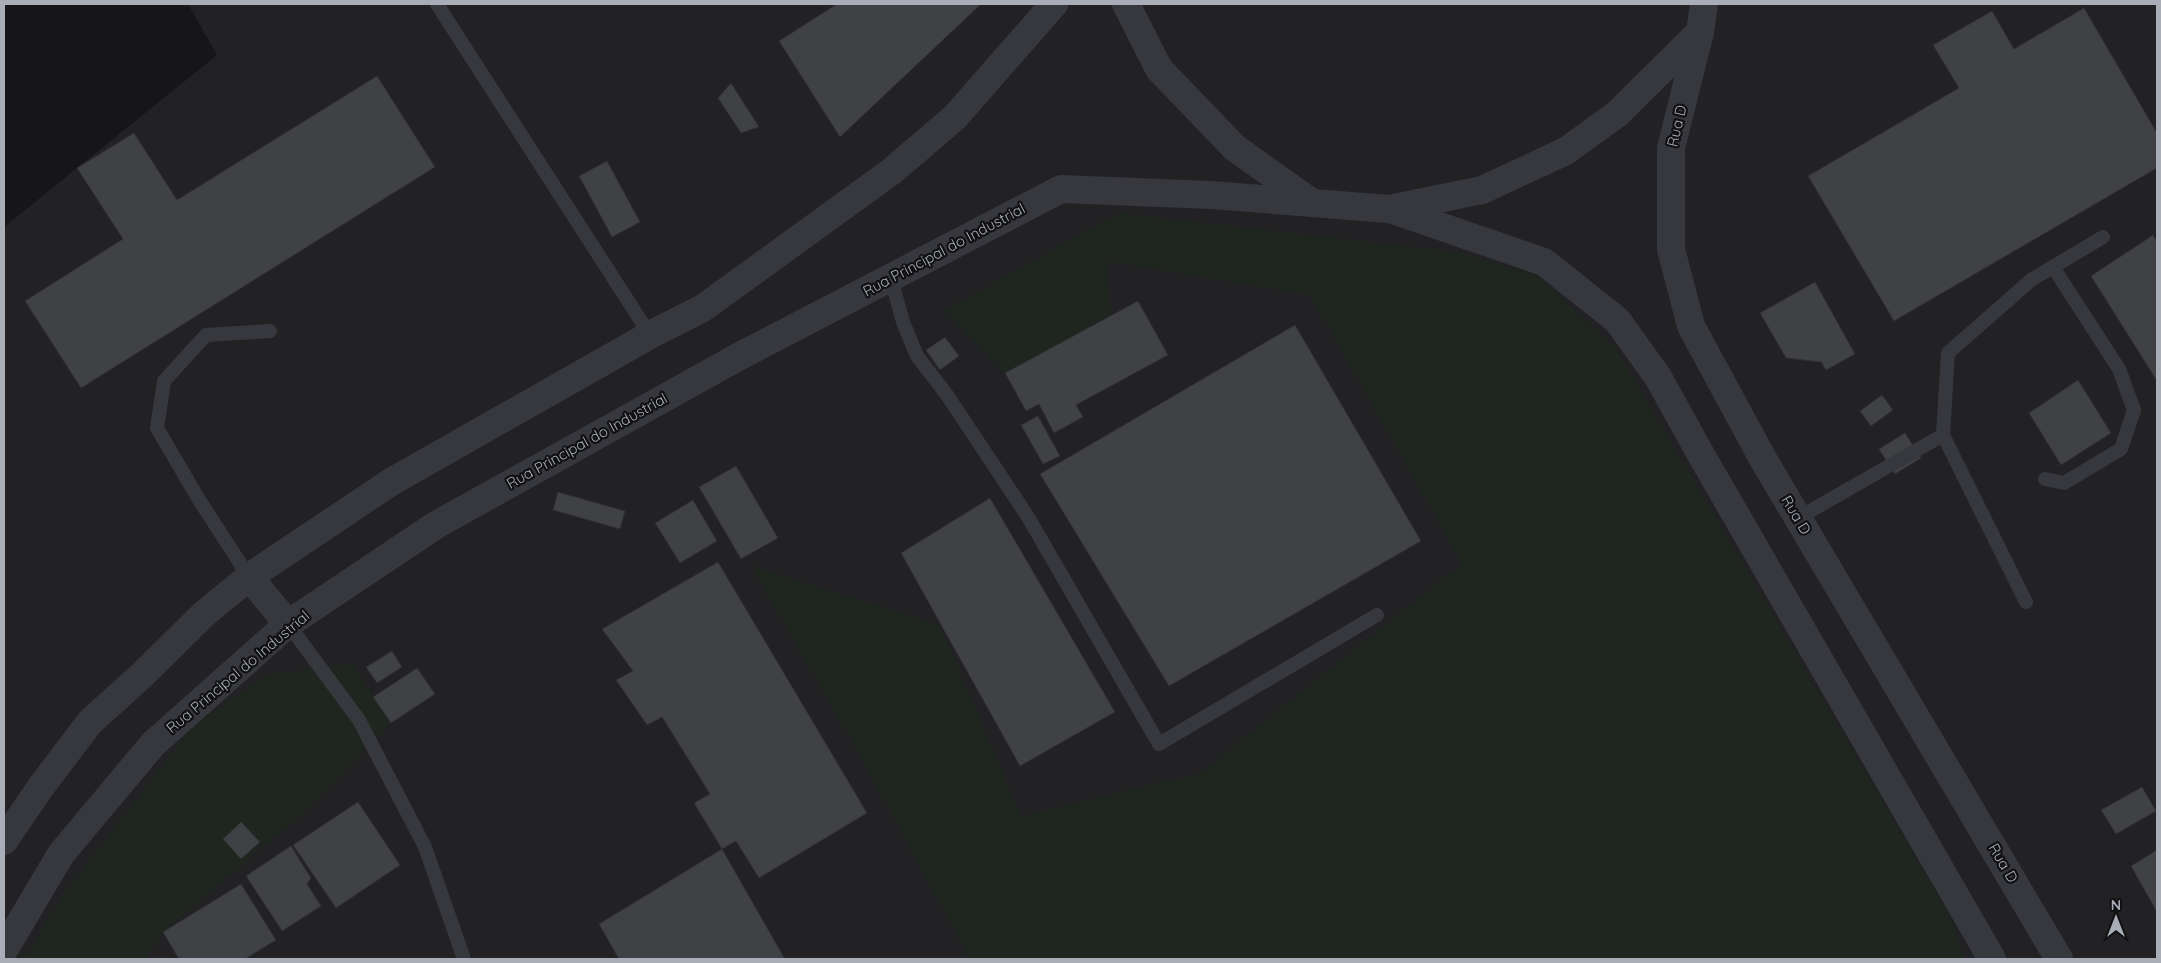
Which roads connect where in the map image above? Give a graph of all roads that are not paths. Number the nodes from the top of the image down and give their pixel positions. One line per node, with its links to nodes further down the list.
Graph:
1 (437, 4): 12 (lane)
2 (1054, 4): 12 (street)
3 (1126, 4): 6 (street)
4 (1704, 4): 5 (street, Rua D)
5 (1700, 32): 7 (street); 15 (street, Rua D)
6 (1310, 202): 7 (street, Rua Principal do Industrial); 10 (street, Rua Principal do Industrial)
7 (1389, 209): 23 (street)
8 (2103, 237): 9 (lane)
9 (2053, 267): 13 (lane); 14 (lane)
10 (891, 278): 18 (lane); 19 (street, Rua Principal do Industrial)
11 (270, 331): 16 (lane)
12 (650, 335): 16 (street)
13 (1943, 435): 15 (lane); 17 (lane)
14 (2045, 479)
15 (1798, 518): 24 (street, Rua D)
16 (249, 577): 19 (street); 20 (street)
17 (2026, 602)
18 (1377, 615)
19 (288, 624): 21 (street, Rua Principal do Industrial); 22 (lane)
20 (4, 841)
21 (4, 950)
22 (464, 959)
23 (1992, 959)
24 (2060, 959)

